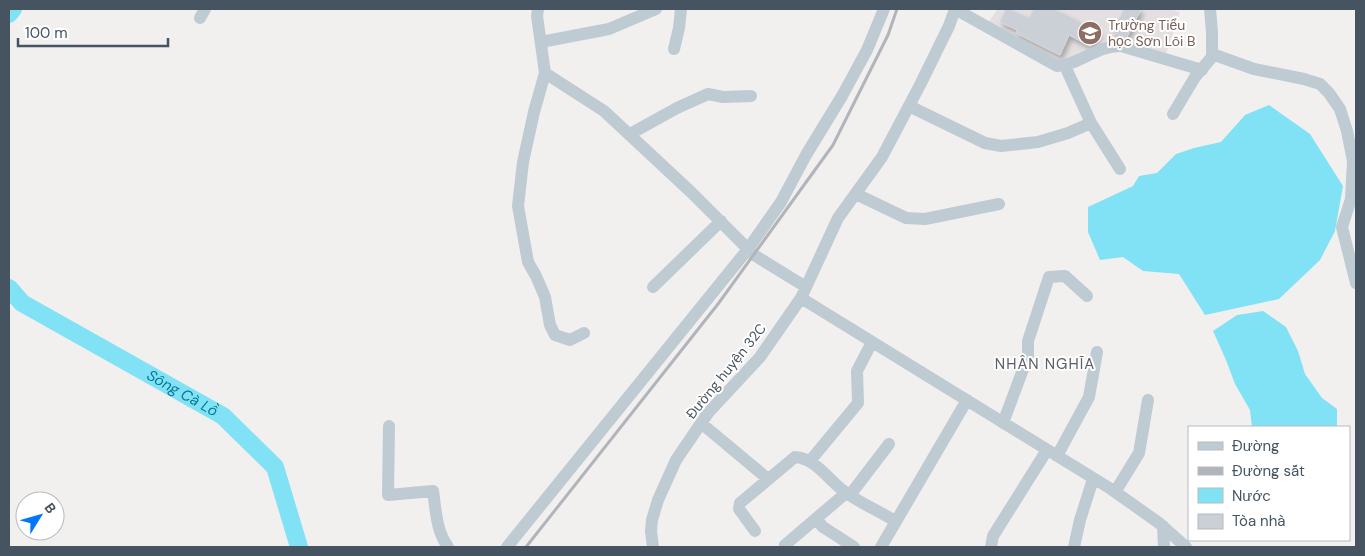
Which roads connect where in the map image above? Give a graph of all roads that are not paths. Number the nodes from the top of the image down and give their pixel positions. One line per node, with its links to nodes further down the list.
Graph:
1 (538, 9): 7 (street)
2 (656, 9): 7 (street)
3 (680, 9): 8 (street)
4 (884, 9): 22 (street)
5 (955, 9): 10 (street); 14 (street, Đường huyện 32C)
6 (1210, 9): 9 (street)
7 (541, 42): 12 (street)
8 (674, 50)
9 (1212, 54): 11 (street); 23 (street)
10 (1065, 66): 11 (street); 16 (street)
11 (1202, 70): 15 (street)
12 (545, 73): 17 (street); 27 (street)
13 (752, 96): 17 (street)
14 (909, 106): 16 (street); 19 (street, Đường huyện 32C)
15 (1173, 114)
16 (1091, 123): 18 (street)
17 (630, 134): 21 (street)
18 (1120, 169)
19 (856, 194): 20 (street); 25 (street, Đường huyện 32C)
20 (999, 204)
21 (721, 221): 22 (street); 24 (street)
22 (748, 249): 25 (street); 47 (street)
23 (1356, 283)
24 (653, 287)
25 (804, 293): 28 (street); 32 (street, Đường huyện 32C)
26 (1087, 296): 33 (street)
27 (584, 333)
28 (872, 342): 30 (street); 37 (street)
29 (1097, 352): 36 (street)
30 (967, 400): 33 (street); 43 (street)
31 (1148, 400): 40 (street)
32 (701, 423): 39 (street); 48 (street, Đường huyện 32C)
33 (1003, 423): 36 (street)
34 (388, 426): 46 (street)
35 (889, 444): 41 (street)
36 (1052, 453): 38 (street); 52 (street)
37 (810, 461): 39 (street); 41 (street)
38 (1093, 479): 40 (street); 53 (street)
39 (768, 480): 45 (street)
40 (1115, 492): 44 (street)
41 (848, 494): 42 (street); 43 (street)
42 (816, 519): 49 (street); 50 (street)
43 (895, 521): 51 (street)
44 (1163, 526): 54 (street); 55 (street)
45 (756, 531)
46 (448, 547)
47 (507, 547)
48 (653, 547)
49 (786, 547)
50 (854, 547)
51 (881, 547)
52 (991, 547)
53 (1074, 547)
54 (1164, 547)
55 (1186, 547)

